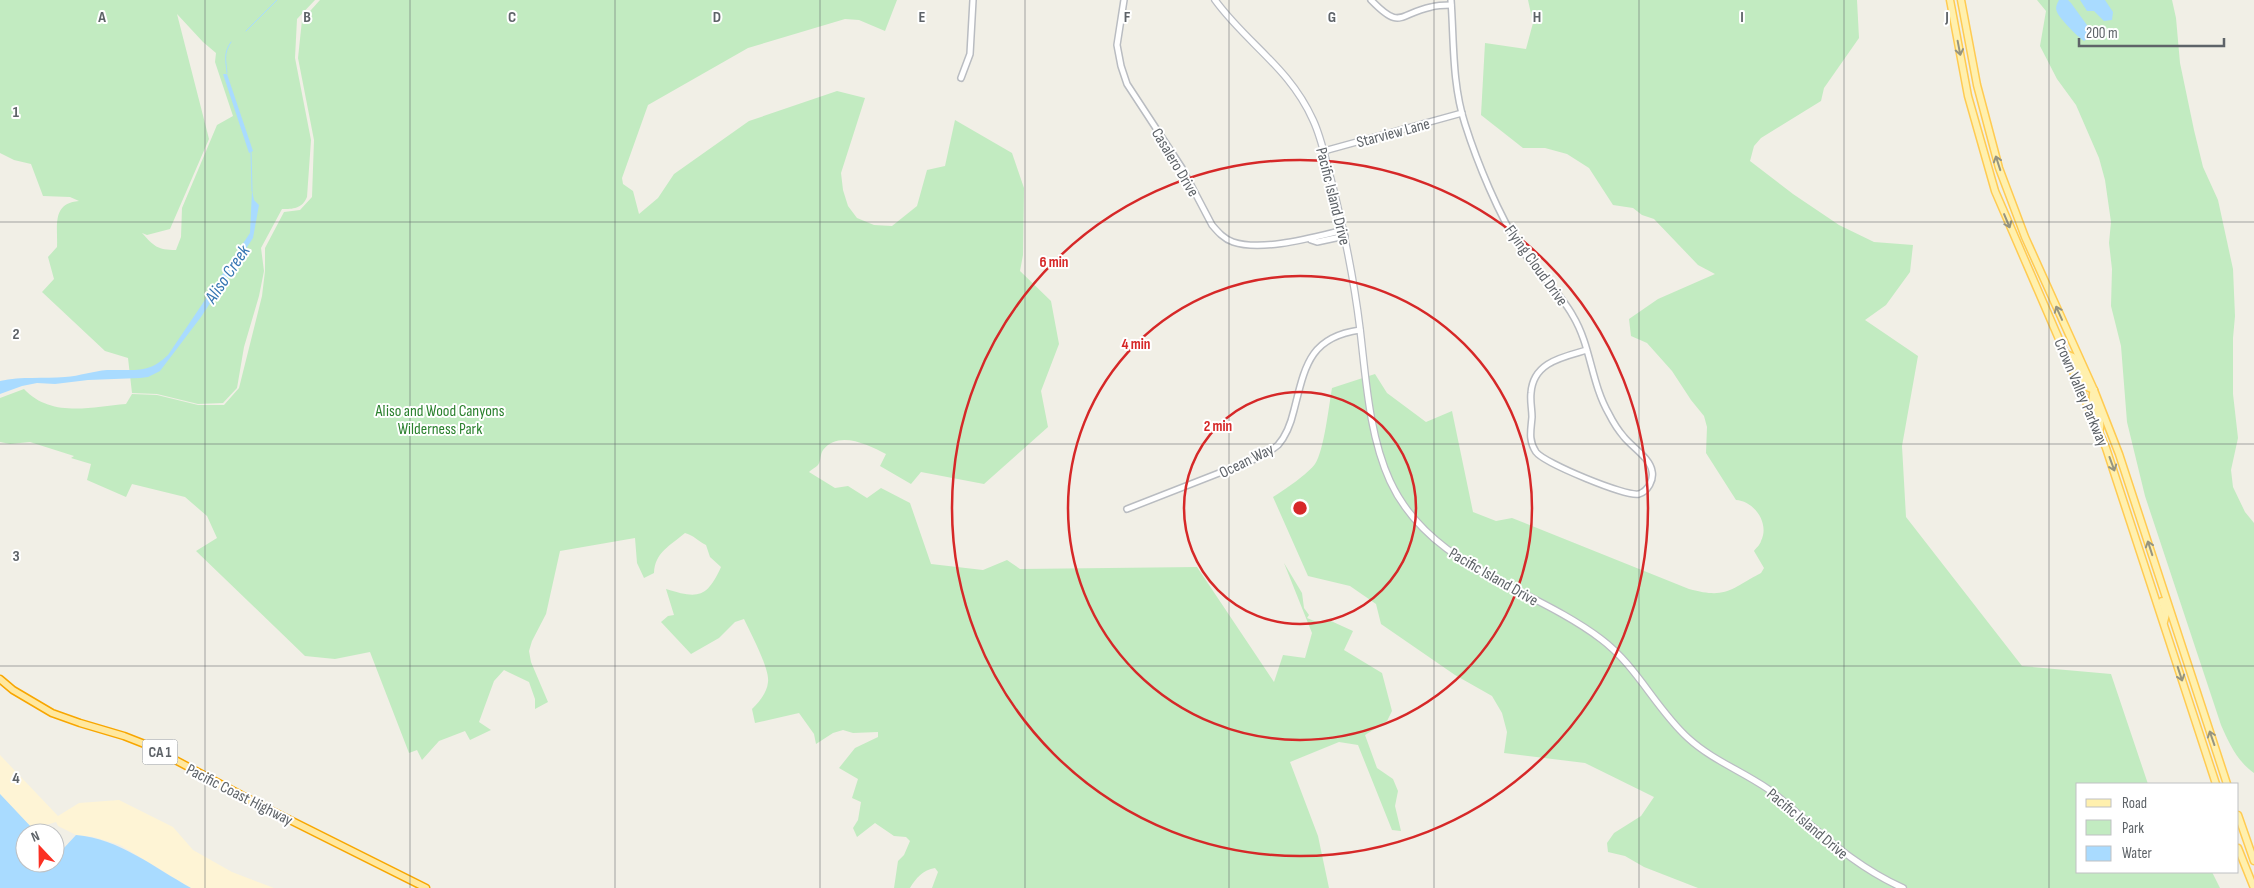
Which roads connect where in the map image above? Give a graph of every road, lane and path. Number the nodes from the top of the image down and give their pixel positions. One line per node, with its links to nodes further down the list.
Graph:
1 (973, 0): 8 (street)
2 (1124, 0): 11 (street, Casalero Drive)
3 (1215, 0): 10 (main road, Pacific Island Drive)
4 (1371, 0): 7 (street)
5 (1950, 0): 14 (main road, Crown Valley Parkway, one-way to 14)
6 (1961, 0): 15 (main road, Crown Valley Parkway, one-way to 6)
7 (1451, 2): 9 (street, Flying Cloud Drive)
8 (961, 78)
9 (1462, 113): 10 (street, Starview Lane); 13 (street, Flying Cloud Drive)
10 (1324, 151): 11 (main road, Pacific Island Drive)
11 (1345, 233): 12 (main road, Pacific Island Drive)
12 (1360, 330): 17 (street, Ocean Way); 28 (main road, Pacific Island Drive)
13 (1587, 350): 13 (street, Flying Cloud Drive)
14 (2066, 354): 15 (main road); 16 (main road, Crown Valley Parkway)
15 (2094, 390): 16 (main road); 18 (main road, Crown Valley Parkway, one-way to 15)
16 (2099, 432): 19 (main road, Crown Valley Parkway, one-way to 19)
17 (1127, 510)
18 (2165, 594): 19 (main road); 20 (main road, Crown Valley Parkway)
19 (2164, 624): 20 (main road); 22 (main road, Crown Valley Parkway, one-way to 22)
20 (2186, 660): 23 (main road, Crown Valley Parkway, one-way to 20)
21 (0, 679): 27 (highway, Pacific Coast Highway / CA 1)
22 (2216, 783)
23 (2227, 783)
24 (2239, 818): 26 (main road)
25 (2239, 850): 29 (main road)
26 (2254, 861)
27 (426, 888)
28 (1903, 888)
29 (2254, 888)

